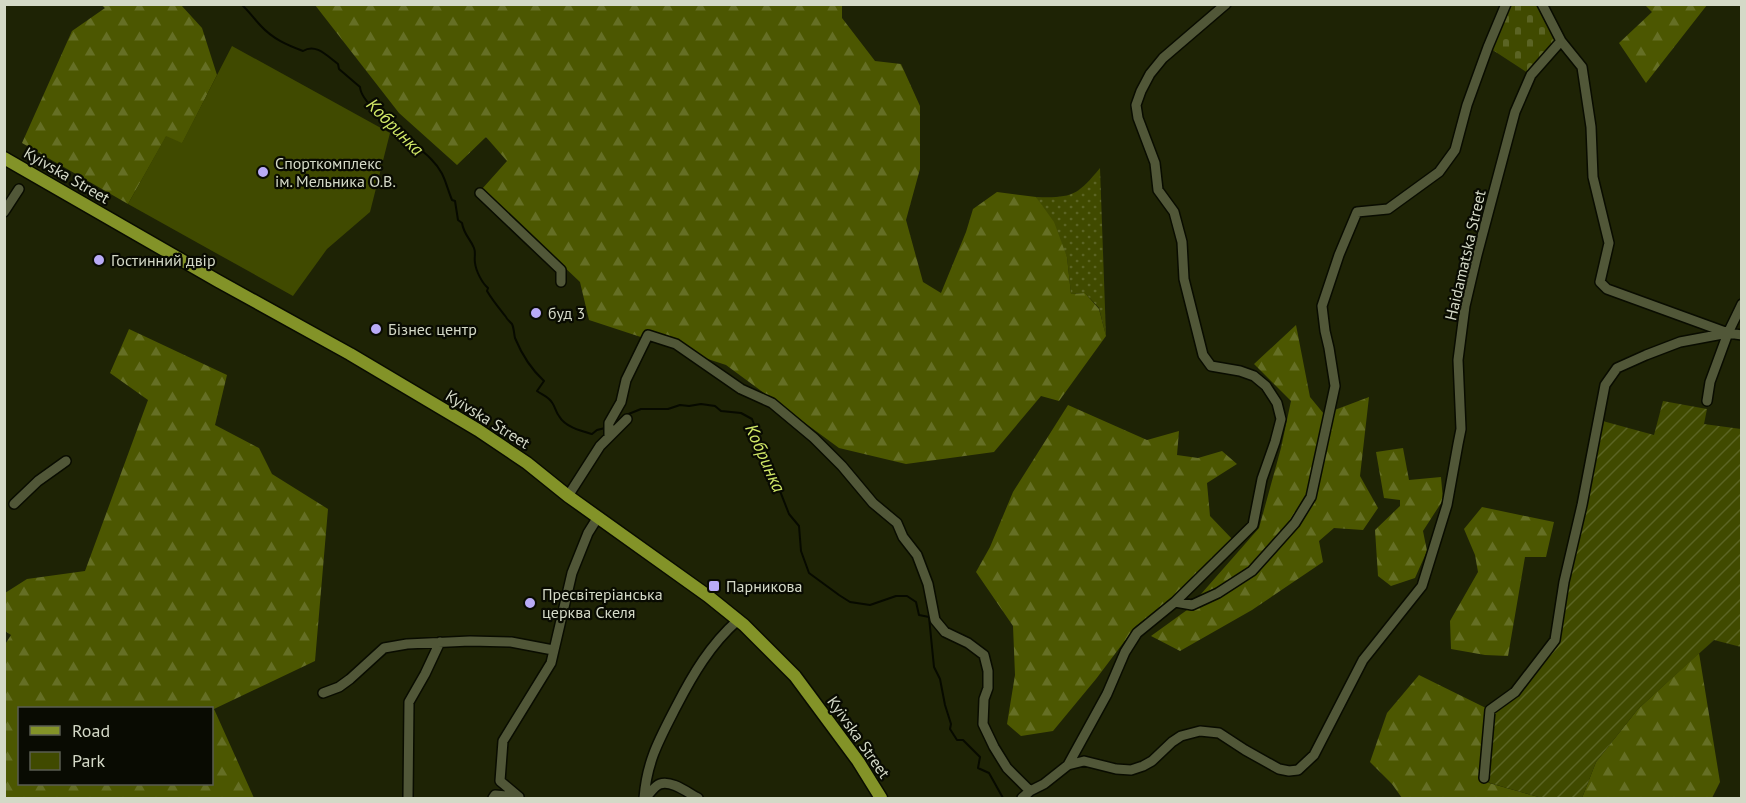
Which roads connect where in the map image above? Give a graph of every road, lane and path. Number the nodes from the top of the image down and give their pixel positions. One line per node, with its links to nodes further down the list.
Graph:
1 (1226, 4): 20 (street)
2 (1506, 4): 20 (street)
3 (1542, 4): 4 (street)
4 (1561, 41): 11 (street); 25 (street, Haidamatska Street)
5 (4, 158): 17 (main road, Kyivska Street)
6 (19, 189): 8 (street)
7 (480, 193): 9 (street)
8 (4, 212)
9 (561, 282)
10 (1742, 304): 11 (street)
11 (1728, 333): 12 (street); 13 (street); 26 (street)
12 (1742, 336)
13 (1707, 401)
14 (627, 419): 15 (street)
15 (609, 430): 17 (street); 27 (street)
16 (66, 461): 18 (street)
17 (568, 496): 19 (main road, Kyivska Street)
18 (14, 504)
19 (598, 517): 21 (main road, Kyivska Street); 23 (street)
20 (1175, 602): 25 (street)
21 (738, 620): 31 (street); 33 (main road, Kyivska Street)
22 (440, 642): 23 (street); 24 (street); 28 (street)
23 (553, 650): 30 (street)
24 (322, 693)
25 (1068, 765): 27 (street)
26 (1484, 778)
27 (1030, 791): 34 (street)
28 (408, 798)
29 (492, 798): 30 (street)
30 (521, 798)
31 (645, 798): 32 (street)
32 (698, 798)
33 (881, 798)
34 (1022, 798)

